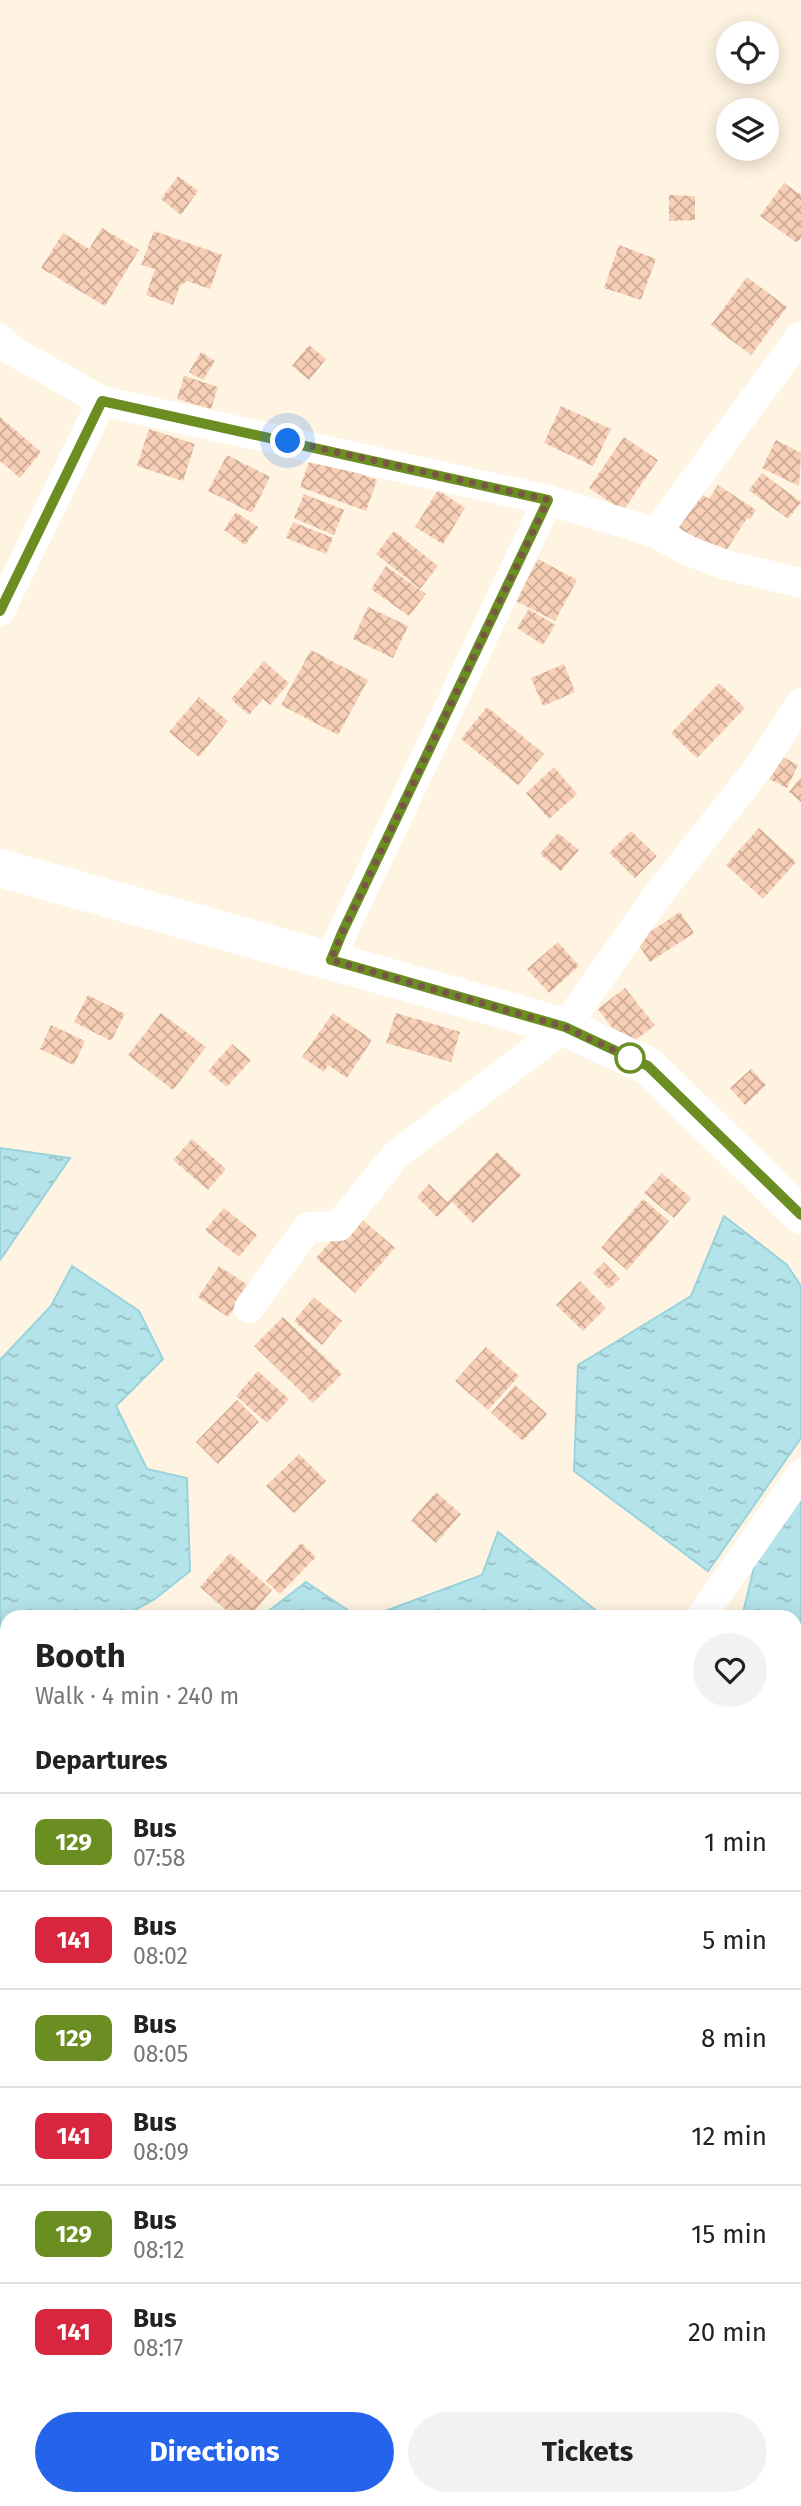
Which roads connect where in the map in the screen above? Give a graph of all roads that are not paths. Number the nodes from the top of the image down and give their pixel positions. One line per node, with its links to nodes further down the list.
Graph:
1 (801, 336): 5 (street)
2 (0, 340): 3 (street)
3 (102, 401): 4 (street); 7 (street)
4 (548, 500): 5 (street); 10 (street)
5 (656, 533): 6 (street)
6 (801, 583)
7 (0, 611)
8 (801, 704): 11 (street)
9 (0, 868): 10 (main road)
10 (331, 960): 11 (main road)
11 (565, 1027): 12 (main road); 13 (street)
12 (801, 1215)
13 (249, 1308)
14 (801, 1474): 15 (street)
15 (706, 1610)

